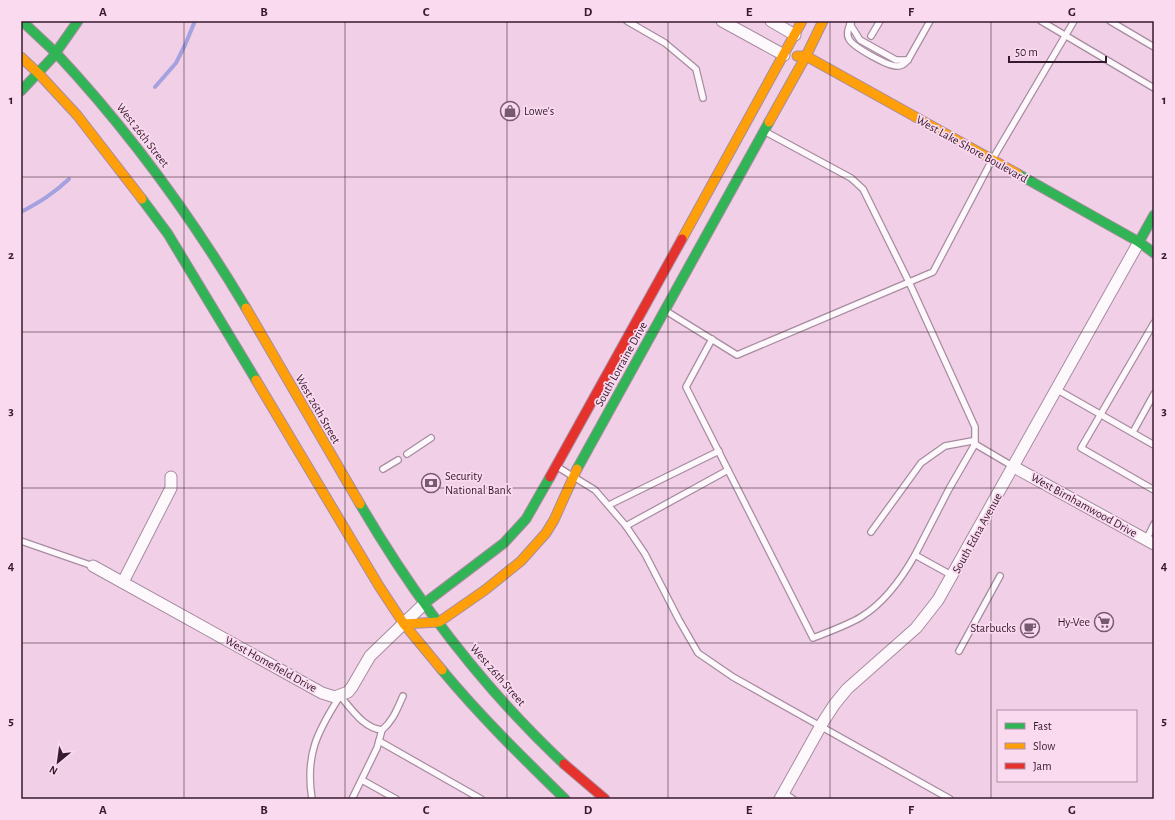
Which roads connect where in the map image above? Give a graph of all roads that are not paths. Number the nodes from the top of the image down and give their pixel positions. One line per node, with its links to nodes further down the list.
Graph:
1 (22, 21): 18 (main road, West 26th Street)
2 (78, 21): 18 (main road)
3 (627, 21): 24 (lane)
4 (722, 21): 19 (street, West Lake Shore Boulevard)
5 (771, 21): 16 (street, West Lake Shore Boulevard)
6 (802, 21): 16 (main road)
7 (824, 21): 16 (main road)
8 (880, 21): 15 (lane)
9 (930, 21): 13 (lane)
10 (1041, 21): 14 (lane)
11 (1074, 21): 14 (lane)
12 (1110, 21): 17 (lane)
13 (851, 22)
14 (1065, 35): 22 (lane); 26 (lane)
15 (871, 36)
16 (801, 45): 19 (main road, West Lake Shore Boulevard); 19 (main road, South Lorraine Drive); 25 (main road, South Lorraine Drive); 26 (main road, West Lake Shore Boulevard)
17 (1154, 46)
18 (56, 53): 21 (main road); 63 (main road, West 26th Street)
19 (784, 55): 45 (main road, South Lorraine Drive)
20 (21, 57): 21 (main road)
21 (39, 74): 23 (main road); 65 (main road)
22 (1154, 88)
23 (21, 92)
24 (703, 98)
25 (764, 130): 31 (lane); 32 (main road, South Lorraine Drive)
26 (992, 160): 28 (main road, West Lake Shore Boulevard); 31 (lane)
27 (1154, 215): 28 (main road)
28 (1139, 242): 29 (main road, West Lake Shore Boulevard); 30 (main road, West Lake Shore Boulevard); 35 (street, South Edna Avenue)
29 (1154, 247)
30 (1154, 253)
31 (909, 282): 34 (lane); 40 (lane)
32 (664, 310): 34 (lane); 50 (main road, South Lorraine Drive)
33 (1154, 324): 37 (lane)
34 (712, 339): 42 (lane)
35 (1056, 389): 37 (lane); 46 (street, South Edna Avenue)
36 (1154, 394): 38 (lane)
37 (1101, 414): 38 (lane); 51 (lane)
38 (1133, 432): 41 (lane)
39 (431, 438): 43 (lane)
40 (975, 444): 46 (lane); 55 (lane); 58 (lane)
41 (1154, 444)
42 (719, 451): 48 (lane); 52 (lane)
43 (407, 454)
44 (398, 460): 47 (lane)
45 (556, 466): 50 (lane); 63 (main road, South Lorraine Drive)
46 (1014, 466): 57 (street, West Birnhamwood Drive); 60 (street, South Edna Avenue)
47 (384, 469)
48 (728, 470): 54 (lane); 58 (lane)
49 (171, 477): 62 (street)
50 (574, 477): 52 (lane); 64 (main road, South Lorraine Drive)
51 (1154, 490)
52 (609, 505): 54 (lane)
53 (1154, 524): 57 (lane)
54 (626, 526): 69 (lane)
55 (871, 532)
56 (21, 541): 59 (lane)
57 (1150, 542)
58 (915, 555): 60 (lane)
59 (93, 566): 62 (street, West Homefield Drive)
60 (953, 576): 69 (street, South Edna Avenue)
61 (1000, 576): 66 (lane)
62 (123, 582): 67 (street, West Homefield Drive)
63 (424, 603): 64 (main road, West 26th Street); 65 (street)
64 (438, 622): 65 (main road); 82 (main road, West 26th Street)
65 (404, 624): 67 (street); 73 (main road)
66 (959, 651)
67 (340, 696): 70 (lane); 76 (lane)
68 (403, 696): 70 (lane)
69 (821, 726): 74 (street, South Edna Avenue); 84 (lane)
70 (382, 730): 71 (lane)
71 (379, 741): 72 (lane); 79 (lane)
72 (362, 780): 75 (lane); 77 (lane)
73 (550, 785): 80 (main road); 81 (main road)
74 (782, 796): 83 (lane)
75 (389, 797): 78 (lane)
76 (312, 799)
77 (352, 799)
78 (396, 799)
79 (481, 799)
80 (564, 799)
81 (570, 799)
82 (605, 799)
83 (793, 799)
84 (950, 799)

